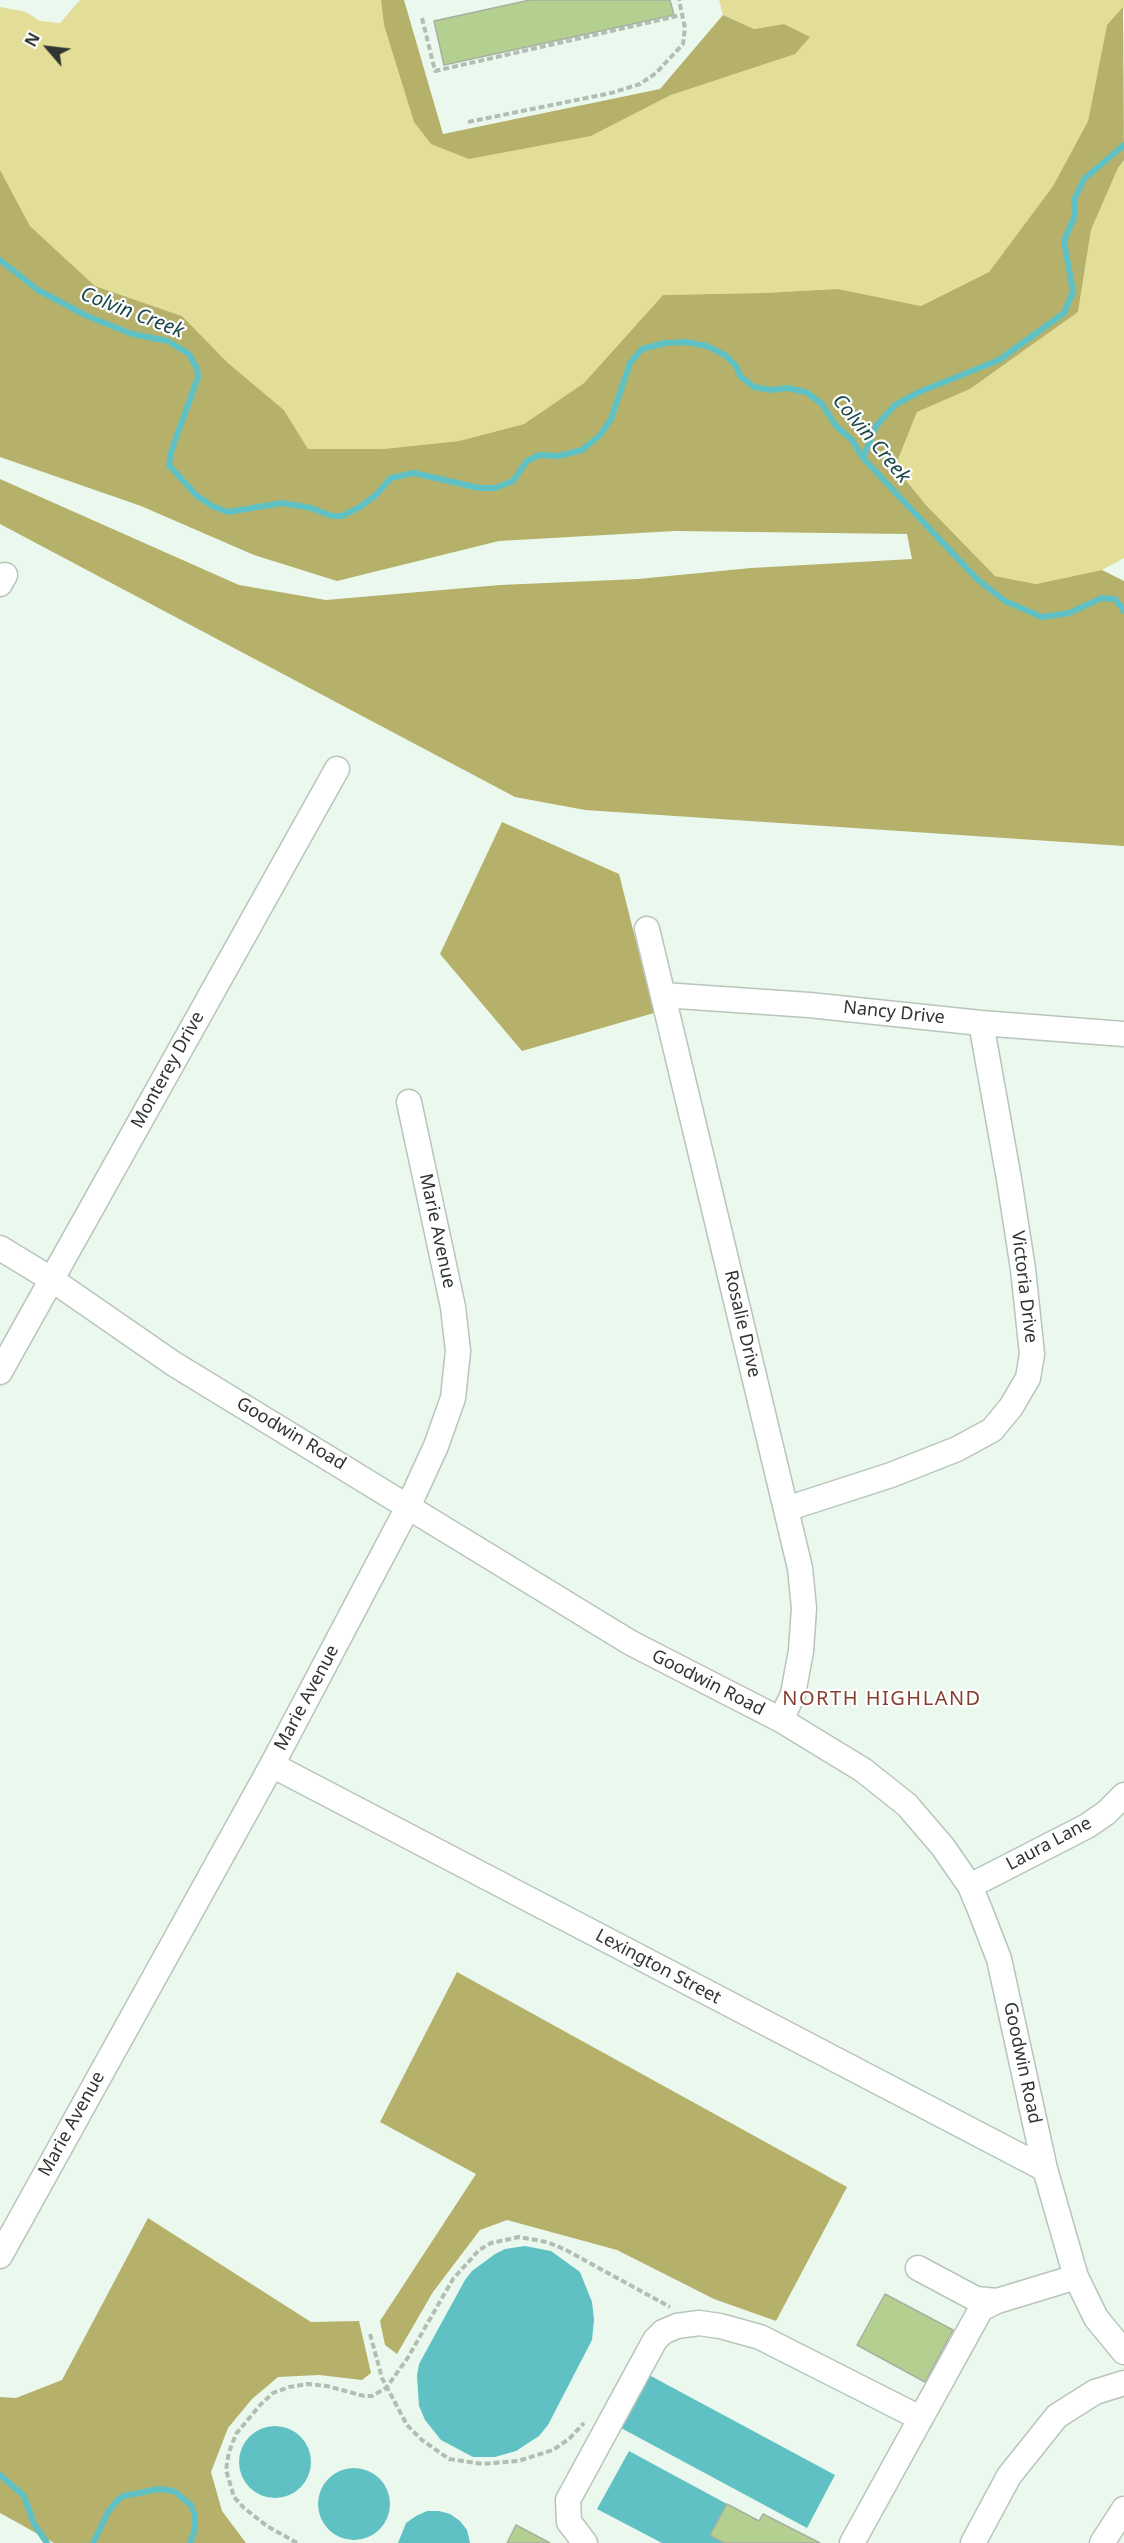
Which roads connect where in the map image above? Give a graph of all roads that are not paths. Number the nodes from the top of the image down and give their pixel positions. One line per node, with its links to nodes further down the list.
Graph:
1 (338, 769): 8 (street, Monterey Drive)
2 (647, 929): 3 (street, Rosalie Drive)
3 (663, 995): 4 (street, Nancy Drive); 11 (street, Rosalie Drive)
4 (981, 1023): 5 (street, Nancy Drive); 11 (street, Victoria Drive)
5 (1124, 1034)
6 (408, 1102): 10 (street, Marie Avenue)
7 (0, 1248): 8 (street, Goodwin Road)
8 (51, 1279): 9 (street, Monterey Drive); 10 (street, Goodwin Road)
9 (0, 1372)
10 (408, 1507): 12 (street, Goodwin Road); 13 (street, Marie Avenue)
11 (786, 1509): 12 (street, Rosalie Drive)
12 (781, 1720): 15 (street, Goodwin Road)
13 (272, 1765): 16 (street, Lexington Street); 17 (street, Marie Avenue)
14 (1124, 1796): 15 (street, Laura Lane)
15 (970, 1886): 16 (street, Goodwin Road)
16 (1045, 2169): 19 (street, Goodwin Road)
17 (0, 2256)
18 (918, 2268): 20 (street)
19 (1076, 2277): 20 (street); 21 (street, Goodwin Road)
20 (997, 2301): 23 (street)
21 (1124, 2352)
22 (1124, 2383): 27 (street)
23 (920, 2418): 25 (street); 26 (street)
24 (1124, 2509): 28 (street)
25 (585, 2543)
26 (852, 2543)
27 (973, 2543)
28 (1102, 2543)

